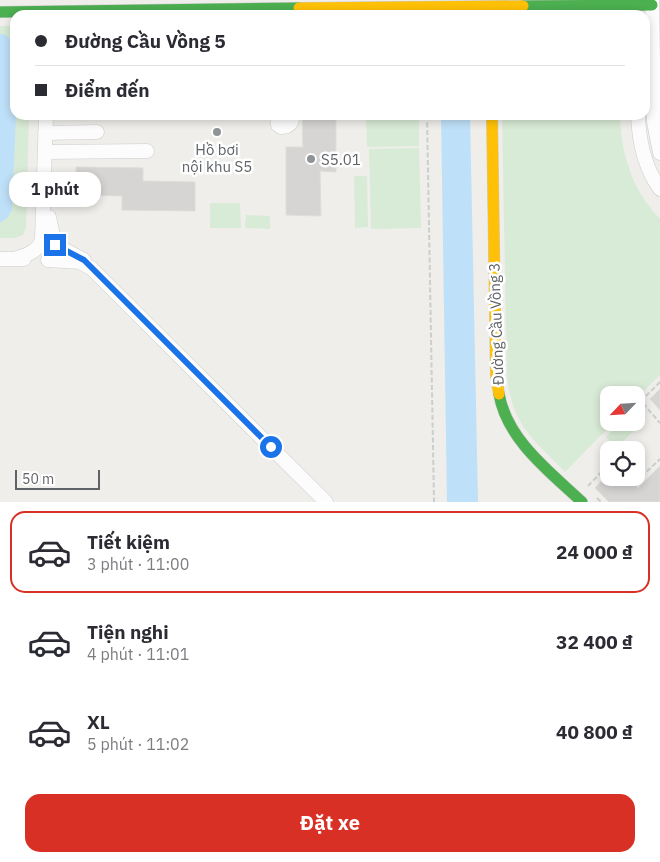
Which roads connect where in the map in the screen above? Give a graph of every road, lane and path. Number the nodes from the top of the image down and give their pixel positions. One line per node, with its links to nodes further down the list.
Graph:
1 (652, 2): 2 (street); 14 (street)
2 (636, 7): 3 (street)
3 (526, 10)
4 (46, 120): 11 (street)
5 (277, 120): 6 (street)
6 (292, 120)
7 (428, 120): 30 (path)
8 (492, 120): 31 (street, Đường Cầu Vồng 3)
9 (638, 120): 16 (street)
10 (98, 132): 11 (street)
11 (45, 133): 13 (street)
12 (147, 151): 13 (street)
13 (45, 152): 15 (street)
14 (660, 153)
15 (45, 181): 17 (street); 18 (street)
16 (660, 189)
17 (40, 244): 18 (street); 20 (street); 21 (street)
18 (55, 245): 21 (street); 22 (street)
19 (0, 258): 20 (street)
20 (17, 258): 21 (street)
21 (47, 260): 22 (street)
22 (91, 268): 29 (street)
23 (660, 382): 24 (path)
24 (660, 423)
25 (660, 459): 27 (path)
26 (600, 473): 28 (path)
27 (645, 473)
28 (586, 488)
29 (326, 502)
30 (434, 502)
31 (582, 502)

